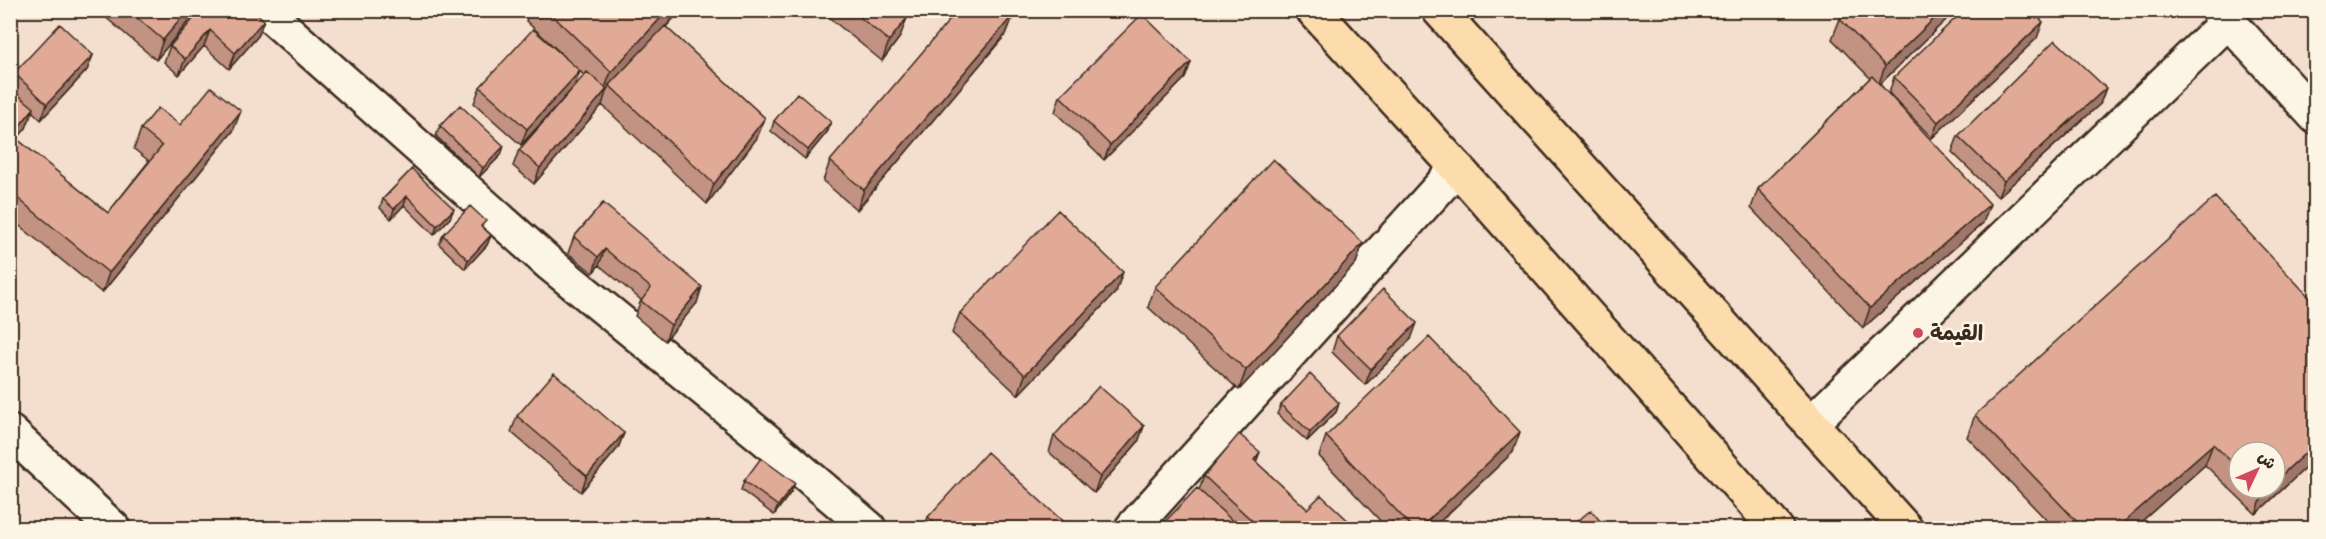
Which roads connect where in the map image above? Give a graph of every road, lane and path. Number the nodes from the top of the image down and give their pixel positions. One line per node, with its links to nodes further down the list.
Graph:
1 (264, 10): 10 (street)
2 (1314, 10): 6 (main road)
3 (1439, 10): 7 (main road)
4 (2223, 16): 5 (street); 7 (street)
5 (2316, 117)
6 (1457, 168): 11 (street); 12 (main road)
7 (1810, 424): 13 (main road)
8 (10, 432): 9 (street)
9 (113, 528)
10 (869, 528)
11 (1132, 528)
12 (1776, 528)
13 (1905, 528)

